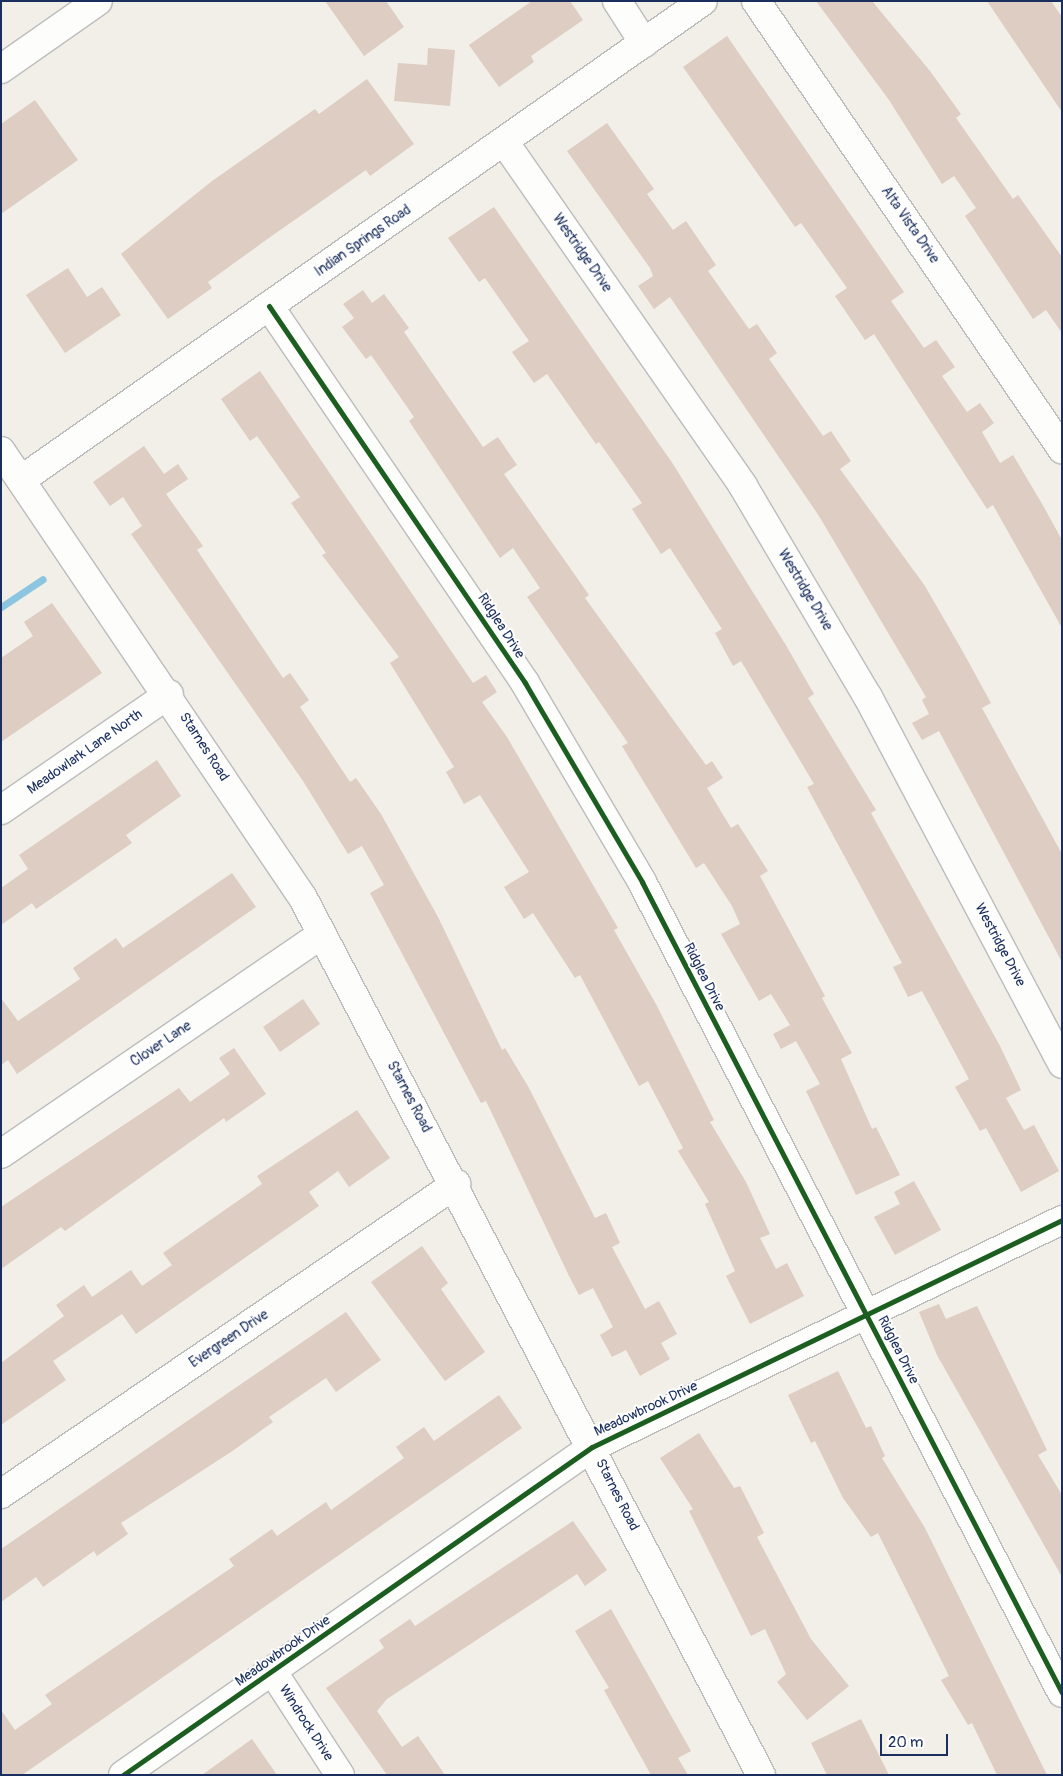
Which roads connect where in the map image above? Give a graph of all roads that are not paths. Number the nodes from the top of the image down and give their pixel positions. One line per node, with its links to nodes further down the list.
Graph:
1 (98, 1): 6 (street)
2 (617, 1): 5 (street)
3 (703, 1): 5 (street, Indian Springs Road)
4 (756, 1): 9 (street, Alta Vista Drive)
5 (644, 43): 7 (street, Indian Springs Road)
6 (1, 69)
7 (505, 143): 8 (street, Indian Springs Road); 15 (street, Westridge Drive)
8 (269, 306): 11 (street, Indian Springs Road); 19 (street, Ridglea Drive)
9 (1062, 450)
10 (1, 451): 11 (street, Starnes Road)
11 (21, 480): 12 (street, Starnes Road)
12 (169, 694): 13 (street, Meadowlark Lane North); 14 (street, Starnes Road)
13 (1, 810)
14 (322, 934): 16 (street, Clover Lane); 17 (street, Starnes Road)
15 (1062, 1064)
16 (1, 1154)
17 (456, 1184): 20 (street, Starnes Road); 21 (street, Evergreen Drive)
18 (1062, 1220): 19 (street, Meadowbrook Drive)
19 (868, 1316): 20 (street, Meadowbrook Drive); 23 (street, Ridglea Drive)
20 (592, 1447): 22 (street, Meadowbrook Drive); 26 (street, Starnes Road)
21 (1, 1494)
22 (273, 1672): 24 (street, Meadowbrook Drive); 25 (street, Windrock Drive)
23 (1062, 1693)
24 (123, 1775)
25 (340, 1775)
26 (761, 1775)

